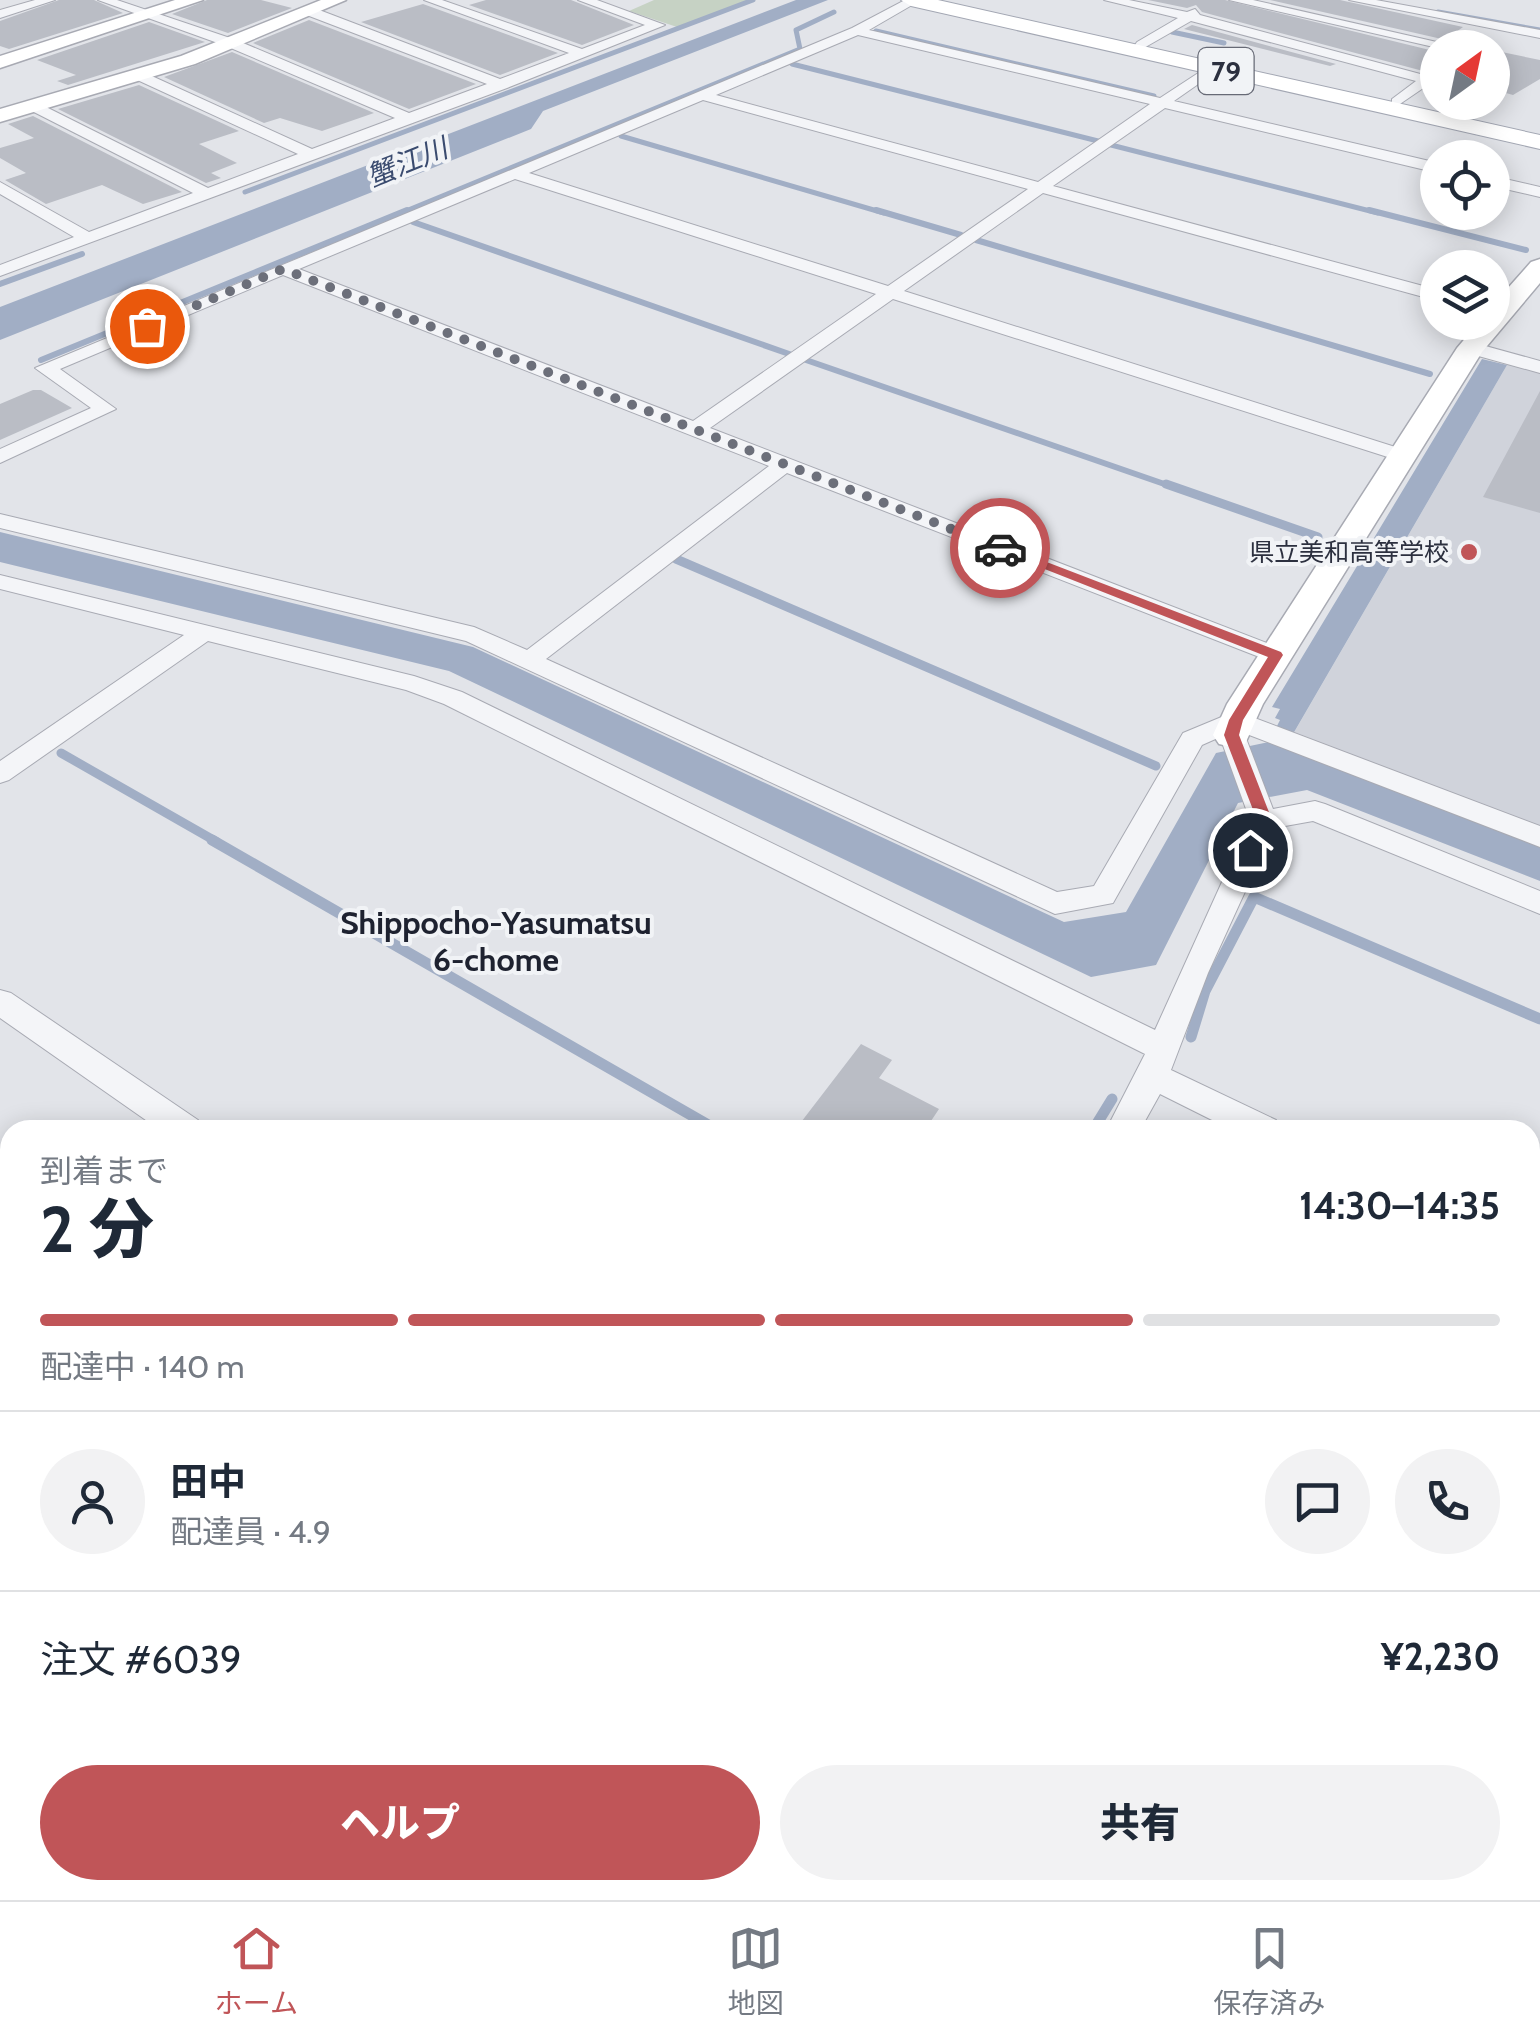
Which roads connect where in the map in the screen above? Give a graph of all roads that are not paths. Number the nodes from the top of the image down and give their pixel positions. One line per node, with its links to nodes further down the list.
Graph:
1 (49, 0): 16 (street)
2 (104, 0): 17 (street)
3 (194, 0): 17 (street)
4 (337, 0): 15 (street)
5 (430, 0): 26 (street)
6 (584, 0): 14 (street)
7 (647, 0): 14 (street)
8 (912, 0): 21 (street); 28 (main road, 79)
9 (939, 0): 25 (main road, 79)
10 (1110, 0): 18 (street)
11 (1235, 0): 23 (street)
12 (1356, 0): 19 (street)
13 (1202, 8): 18 (street)
14 (616, 11): 26 (street)
15 (309, 12): 24 (street); 31 (street)
16 (0, 14)
17 (151, 16): 24 (street); 27 (street)
18 (1188, 16): 25 (street); 29 (street)
19 (1485, 22): 20 (street); 22 (street)
20 (1477, 30)
21 (857, 31): 33 (street); 35 (street)
22 (1540, 34)
23 (1420, 40)
24 (230, 43): 30 (street); 38 (street)
25 (1142, 45): 34 (main road, 79)
26 (584, 54): 31 (street)
27 (0, 62)
28 (1212, 68): 35 (street); 39 (main road, 79)
29 (1420, 72)
30 (138, 75): 36 (street); 40 (street)
31 (502, 84): 38 (street)
32 (1420, 85): 34 (street)
33 (701, 95): 42 (street); 45 (street)
34 (1397, 102): 39 (main road, 79)
35 (1162, 103): 41 (street); 45 (street)
36 (33, 106): 37 (street); 47 (street)
37 (0, 116)
38 (410, 119): 40 (street)
39 (1540, 138)
40 (312, 155): 47 (street)
41 (1420, 164)
42 (513, 174): 50 (street); 53 (street)
43 (1510, 185): 46 (street)
44 (0, 187): 48 (street)
45 (1040, 188): 52 (street); 53 (street)
46 (1540, 192)
47 (208, 194): 48 (street)
48 (89, 238): 51 (street)
49 (1540, 266): 54 (street)
50 (283, 269): 58 (street); 59 (street)
51 (0, 270)
52 (1420, 291)
53 (890, 293): 58 (street); 60 (street)
54 (1510, 297)
55 (1477, 340): 56 (street)
56 (1471, 348): 57 (street); 60 (street)
57 (1540, 366)
58 (695, 429): 61 (street)
59 (0, 456)
60 (1404, 456): 65 (street)
61 (784, 464): 65 (street); 66 (street)
62 (0, 521): 66 (street)
63 (0, 582): 64 (street)
64 (202, 634): 68 (street); 73 (street)
65 (1276, 655): 67 (street)
66 (529, 660): 67 (street)
67 (1234, 727): 69 (street); 70 (street)
68 (0, 774)
69 (1263, 816): 71 (street); 73 (street)
70 (1540, 837)
71 (1540, 902)
72 (0, 1002): 74 (street)
73 (1158, 1062): 75 (street); 76 (street)
74 (171, 1120)
75 (1128, 1120)
76 (1248, 1120)

